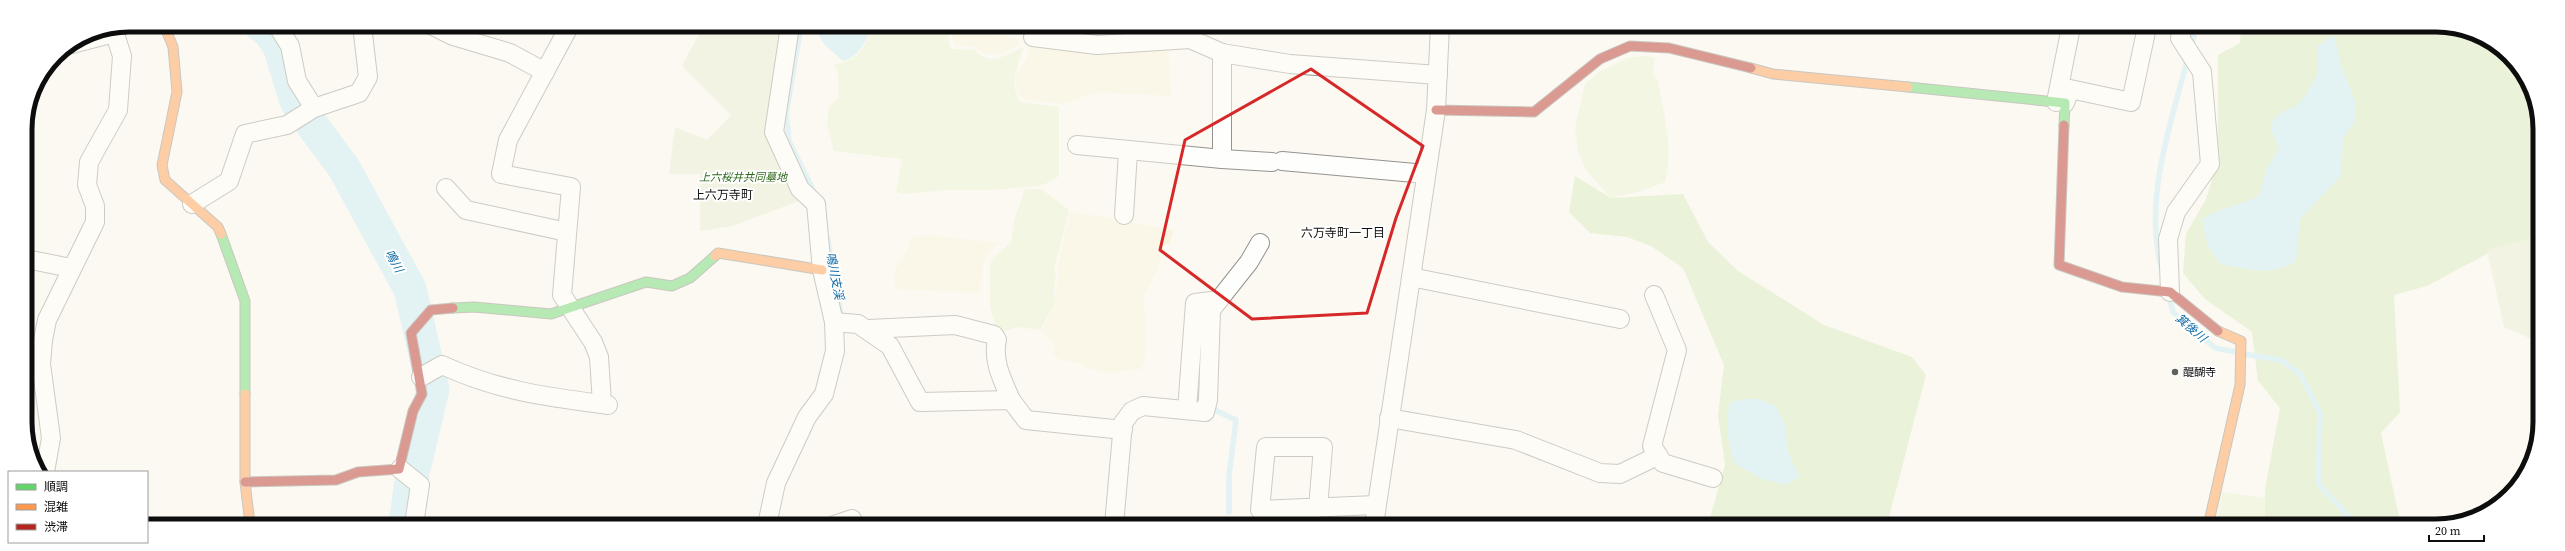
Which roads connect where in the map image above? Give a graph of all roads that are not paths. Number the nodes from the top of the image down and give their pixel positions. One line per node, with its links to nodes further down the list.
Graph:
1 (167, 32): 25 (street)
2 (281, 32): 19 (street)
3 (363, 32): 19 (street)
4 (445, 32): 15 (street)
5 (566, 32): 15 (street)
6 (789, 32): 31 (street)
7 (1190, 32): 13 (street); 14 (street)
8 (1440, 32): 16 (street)
9 (2070, 32): 17 (street)
10 (2146, 32): 17 (street)
11 (114, 33): 30 (street)
12 (2182, 34): 33 (street)
13 (1033, 37)
14 (1222, 53): 16 (street); 22 (street)
15 (545, 72): 27 (street)
16 (1438, 74): 18 (street)
17 (2061, 103): 18 (street); 33 (street)
18 (1436, 110): 23 (street)
19 (308, 112): 25 (street)
20 (1077, 145): 21 (street)
21 (1128, 152): 22 (street); 26 (street)
22 (1222, 159): 23 (street)
23 (1426, 174): 32 (street)
24 (446, 188): 27 (street)
25 (192, 204): 47 (street)
26 (1124, 214)
27 (567, 232): 35 (street)
28 (1260, 243): 42 (street)
29 (32, 260): 30 (street)
30 (71, 268): 45 (street)
31 (822, 270): 35 (street); 38 (street)
32 (1411, 277): 36 (street); 41 (street)
33 (2162, 291): 55 (street)
34 (1654, 296): 43 (street)
35 (571, 309): 39 (street); 39 (street)
36 (1620, 319)
37 (861, 326): 38 (street); 40 (street); 40 (street)
38 (835, 333): 52 (street)
39 (421, 377): 44 (street)
40 (1011, 400): 42 (street)
41 (1389, 418): 43 (street); 48 (street)
42 (1123, 430): 53 (street)
43 (1657, 456): 46 (street)
44 (399, 469): 47 (street); 51 (street)
45 (45, 470)
46 (1713, 478)
47 (245, 482): 50 (street)
48 (1376, 505): 49 (street); 54 (street)
49 (1318, 508): 49 (street)
50 (249, 519)
51 (415, 519)
52 (768, 519)
53 (1115, 519)
54 (1375, 519)
55 (2210, 519)

